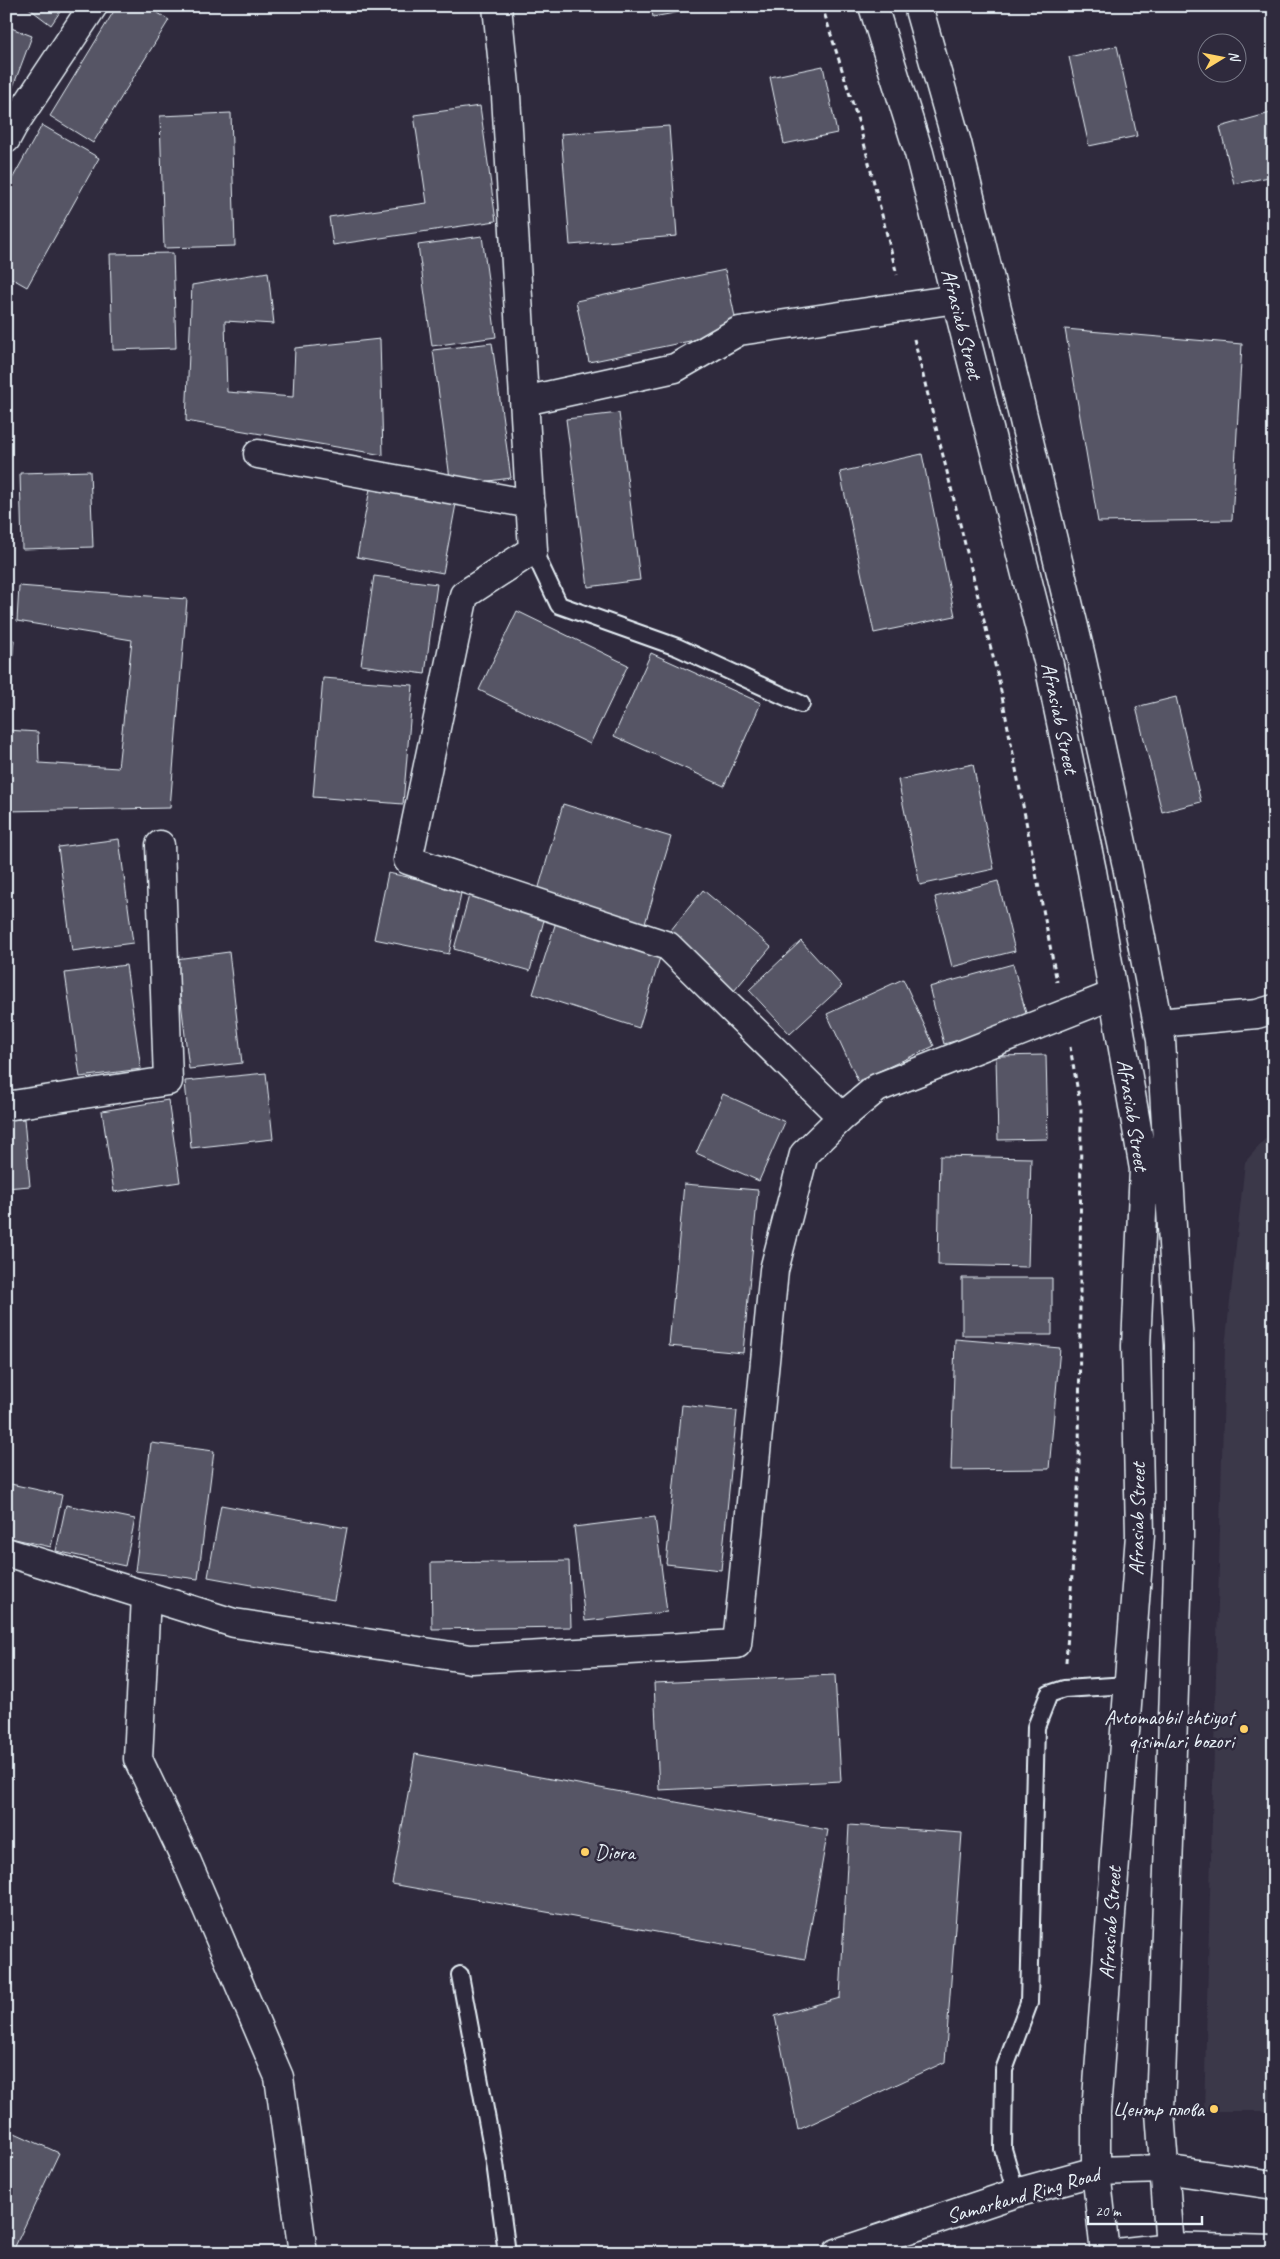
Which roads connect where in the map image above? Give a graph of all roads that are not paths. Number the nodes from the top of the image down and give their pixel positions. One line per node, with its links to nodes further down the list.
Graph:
1 (93, 6): 5 (main road)
2 (497, 6): 7 (main road)
3 (873, 6): 6 (main road, Afrasiab Street)
4 (918, 6): 15 (main road, Afrasiab Street)
5 (6, 139)
6 (956, 298): 7 (main road); 13 (main road, Afrasiab Street)
7 (524, 402): 9 (main road)
8 (258, 454): 9 (main road)
9 (531, 504): 10 (main road)
10 (533, 550): 11 (lane); 17 (main road)
11 (801, 704)
12 (160, 845): 16 (main road)
13 (1113, 995): 17 (main road); 20 (main road, Afrasiab Street)
14 (1274, 1009): 15 (main road)
15 (1158, 1023): 22 (main road, Afrasiab Street)
16 (6, 1106)
17 (842, 1116): 19 (main road)
18 (6, 1552): 19 (main road)
19 (146, 1596): 28 (main road)
20 (1128, 1686): 23 (main road, Afrasiab Street); 25 (lane)
21 (460, 1975): 29 (lane)
22 (1164, 2168): 23 (main road, Samarkand Ring Road); 24 (main road, Samarkand Ring Road); 26 (main road, Afrasiab Street)
23 (1096, 2171): 25 (main road, Samarkand Ring Road); 31 (main road, Afrasiab Street)
24 (1274, 2185)
25 (1016, 2193): 30 (main road, Samarkand Ring Road)
26 (1170, 2247): 27 (main road); 32 (main road)
27 (1274, 2250)
28 (303, 2253)
29 (507, 2253)
30 (837, 2253)
31 (1106, 2253)
32 (1116, 2253)

